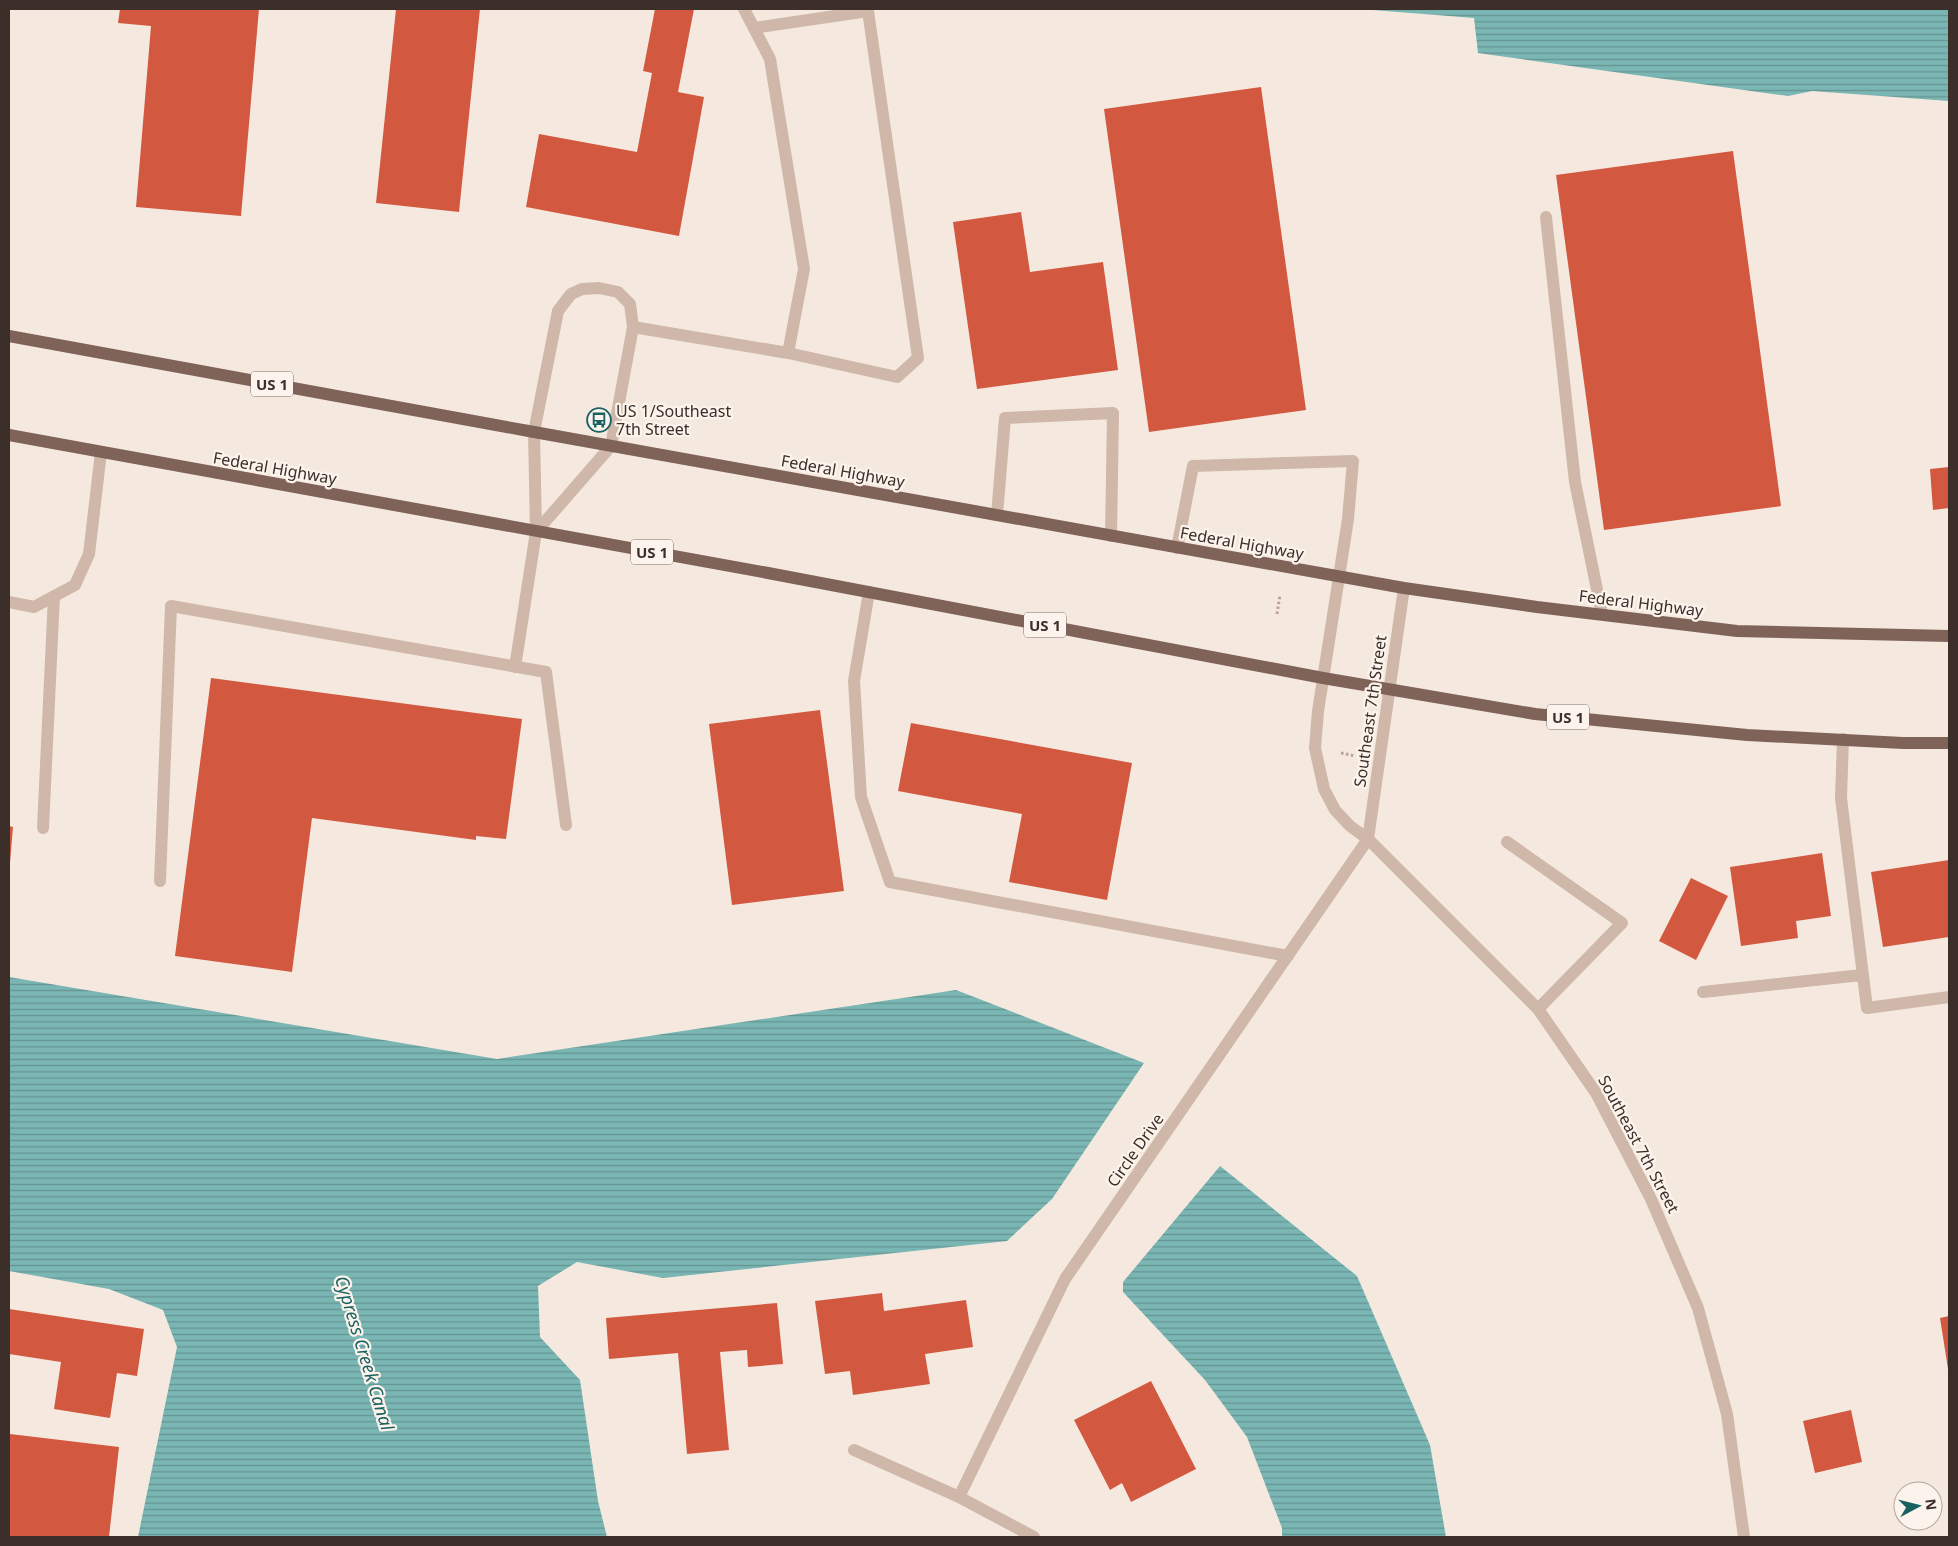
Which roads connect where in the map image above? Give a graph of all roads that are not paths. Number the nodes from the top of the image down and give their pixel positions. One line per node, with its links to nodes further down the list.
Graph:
1 (744, 9): 2 (street)
2 (754, 28): 6 (street); 6 (street)
3 (1546, 217): 20 (street)
4 (633, 327): 6 (street); 7 (street); 9 (street)
5 (9, 336): 7 (main road, Federal Highway / US 1)
6 (788, 352)
7 (534, 432): 9 (main road, Federal Highway / US 1); 12 (street)
8 (9, 436): 10 (main road, Federal Highway / US 1)
9 (611, 446): 11 (main road, Federal Highway / US 1); 12 (street)
10 (100, 452): 12 (main road, Federal Highway / US 1); 18 (street)
11 (997, 515): 13 (main road, Federal Highway / US 1); 13 (street)
12 (536, 532): 17 (main road, Federal Highway / US 1); 22 (street)
13 (1111, 536): 14 (main road, Federal Highway / US 1)
14 (1177, 548): 15 (main road, Federal Highway / US 1); 15 (street, Southeast 7th Street)
15 (1339, 577): 16 (main road, Federal Highway / US 1); 23 (street, Southeast 7th Street)
16 (1404, 588): 20 (main road, Federal Highway / US 1); 24 (street, Southeast 7th Street)
17 (869, 592): 23 (main road, Federal Highway / US 1); 32 (street)
18 (54, 596): 19 (street); 28 (street)
19 (9, 602)
20 (1602, 614): 21 (main road, Federal Highway / US 1)
21 (1949, 636)
22 (515, 667): 27 (street); 31 (street)
23 (1323, 678): 24 (main road, Federal Highway / US 1); 29 (street, Southeast 7th Street)
24 (1390, 689): 25 (main road, Federal Highway / US 1); 29 (street, Southeast 7th Street)
25 (1843, 739): 26 (main road, Federal Highway / US 1); 33 (street)
26 (1949, 743)
27 (566, 825)
28 (43, 828)
29 (1368, 839): 32 (street, Circle Drive); 36 (street, Southeast 7th Street)
30 (1506, 842): 36 (street)
31 (160, 881)
32 (1288, 956): 38 (street, Circle Drive)
33 (1862, 975): 34 (street); 35 (street)
34 (1703, 992)
35 (1949, 996)
36 (1538, 1009): 40 (street, Southeast 7th Street)
37 (854, 1450): 38 (street)
38 (959, 1497): 39 (street)
39 (1034, 1537)
40 (1744, 1537)

